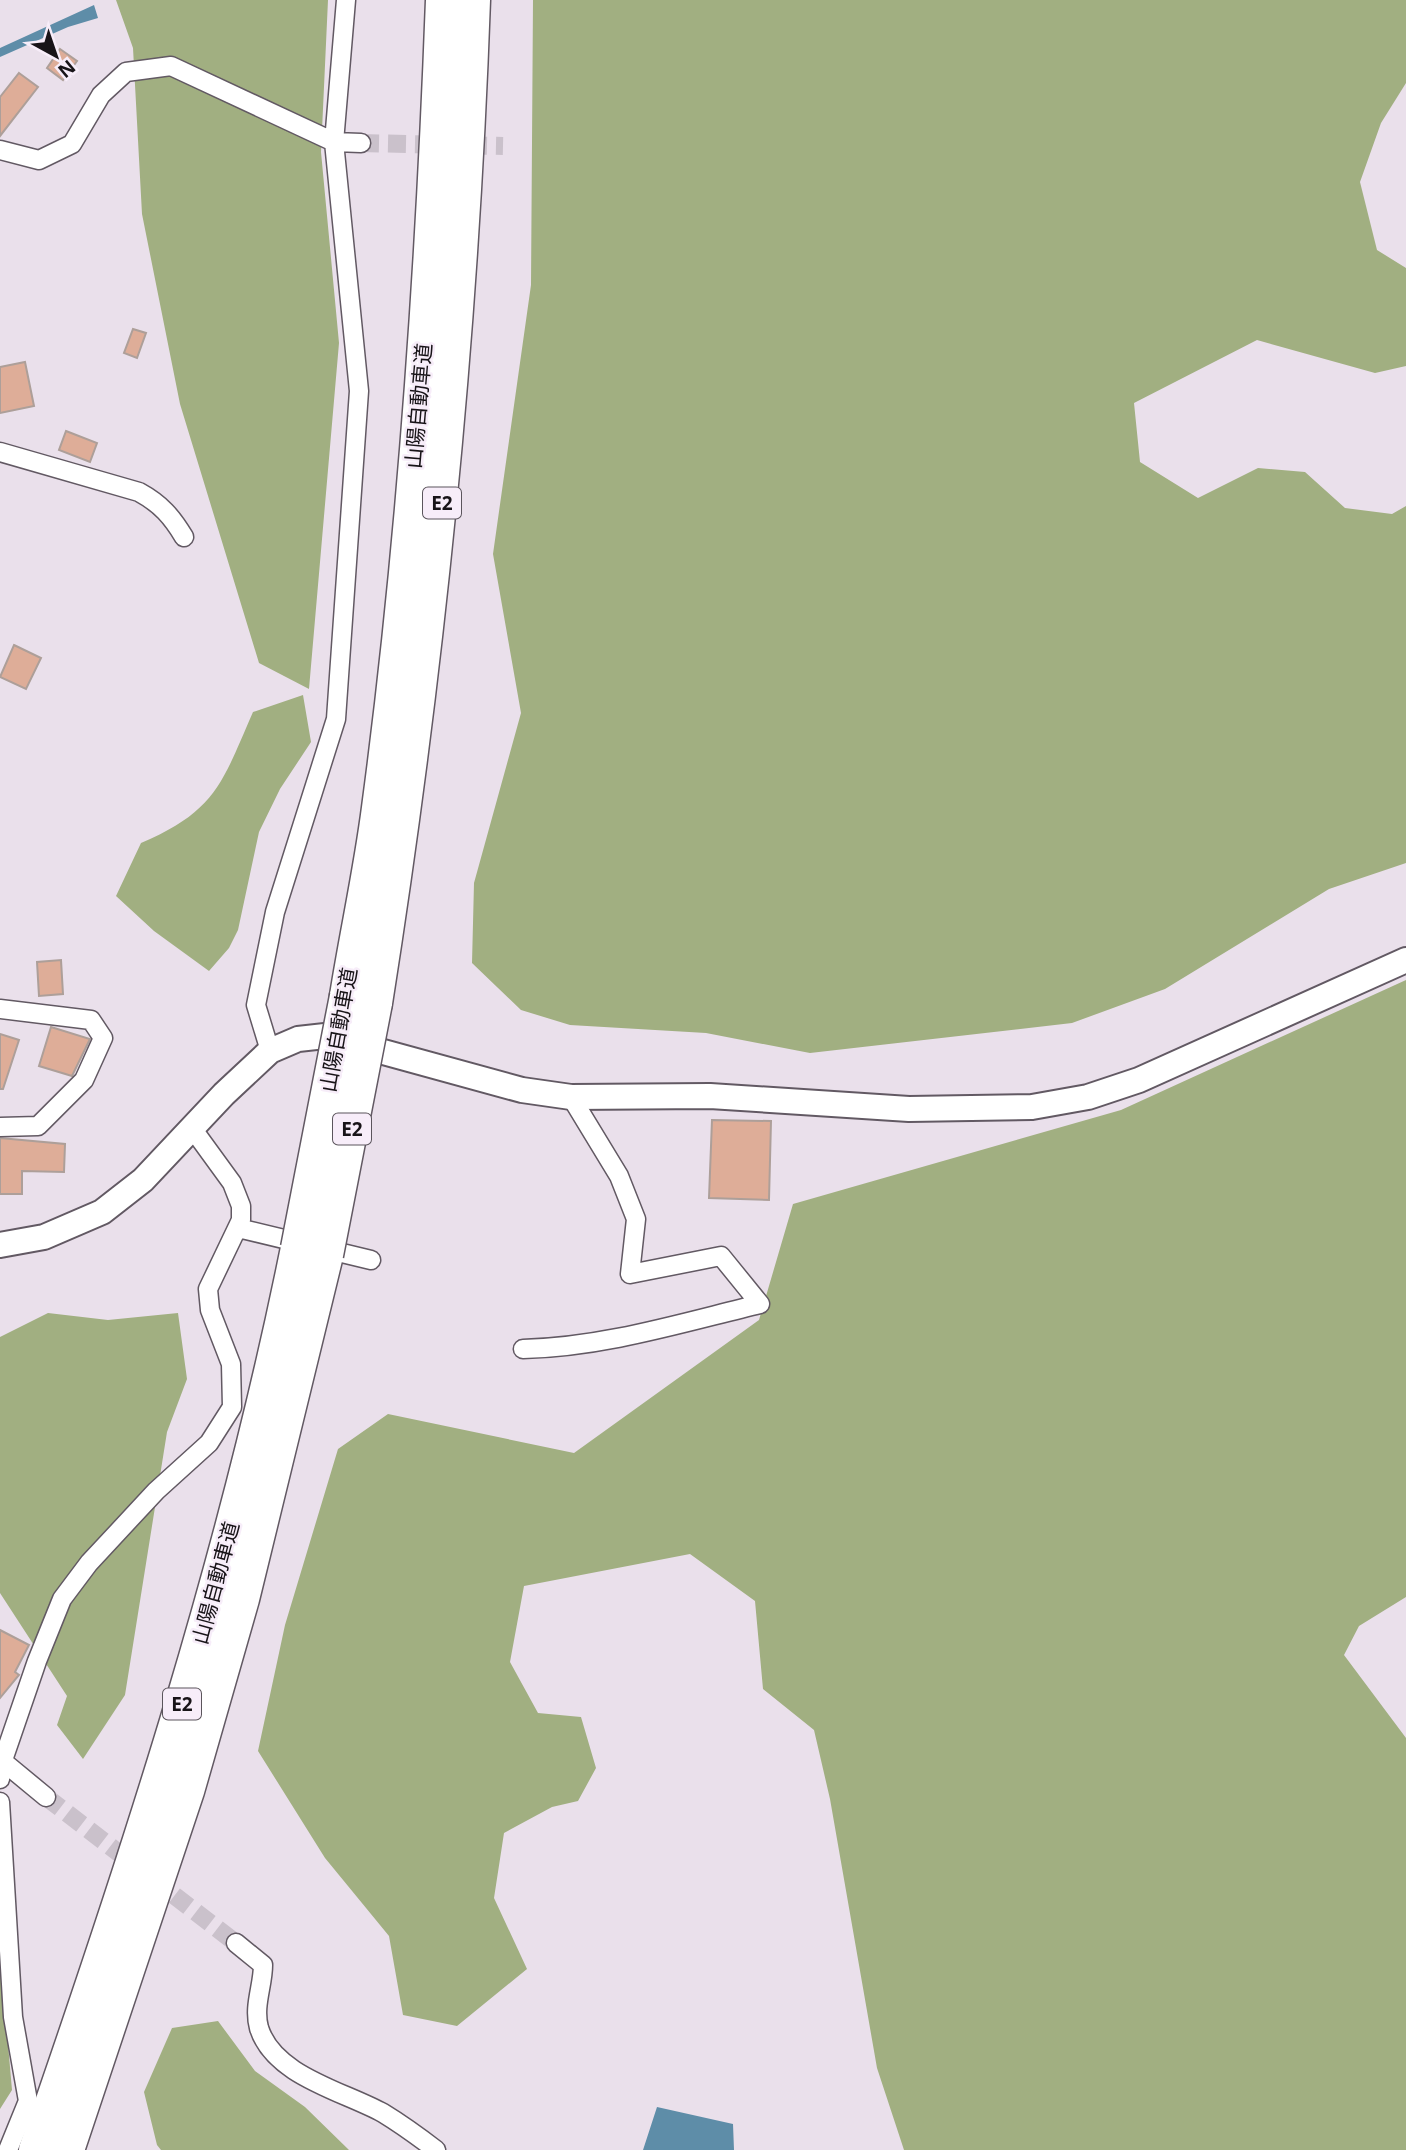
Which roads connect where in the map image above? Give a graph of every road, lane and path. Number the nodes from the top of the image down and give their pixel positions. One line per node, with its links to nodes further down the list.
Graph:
1 (346, 0): 4 (street)
2 (442, 0): 17 (highway, 山陽自動車道 / E2, bridge)
3 (474, 0): 17 (highway, 山陽自動車道 / E2, bridge)
4 (334, 142): 5 (street); 6 (street); 11 (street)
5 (361, 143)
6 (0, 150)
7 (0, 452): 8 (street)
8 (184, 537)
9 (1406, 960): 12 (street)
10 (0, 1009): 13 (street)
11 (270, 1051): 12 (street); 14 (street)
12 (571, 1097): 19 (street)
13 (0, 1127)
14 (192, 1128): 15 (street); 16 (street)
15 (238, 1228): 18 (street); 20 (street)
16 (0, 1245)
17 (312, 1252): 26 (highway, 山陽自動車道 / E2); 27 (highway, 山陽自動車道 / E2)
18 (371, 1260)
19 (523, 1349)
20 (1, 1760): 21 (street); 22 (street)
21 (0, 1779)
22 (46, 1797)
23 (0, 1802): 25 (street)
24 (236, 1943): 28 (street)
25 (8, 2150)
26 (35, 2150)
27 (68, 2150)
28 (436, 2150)

